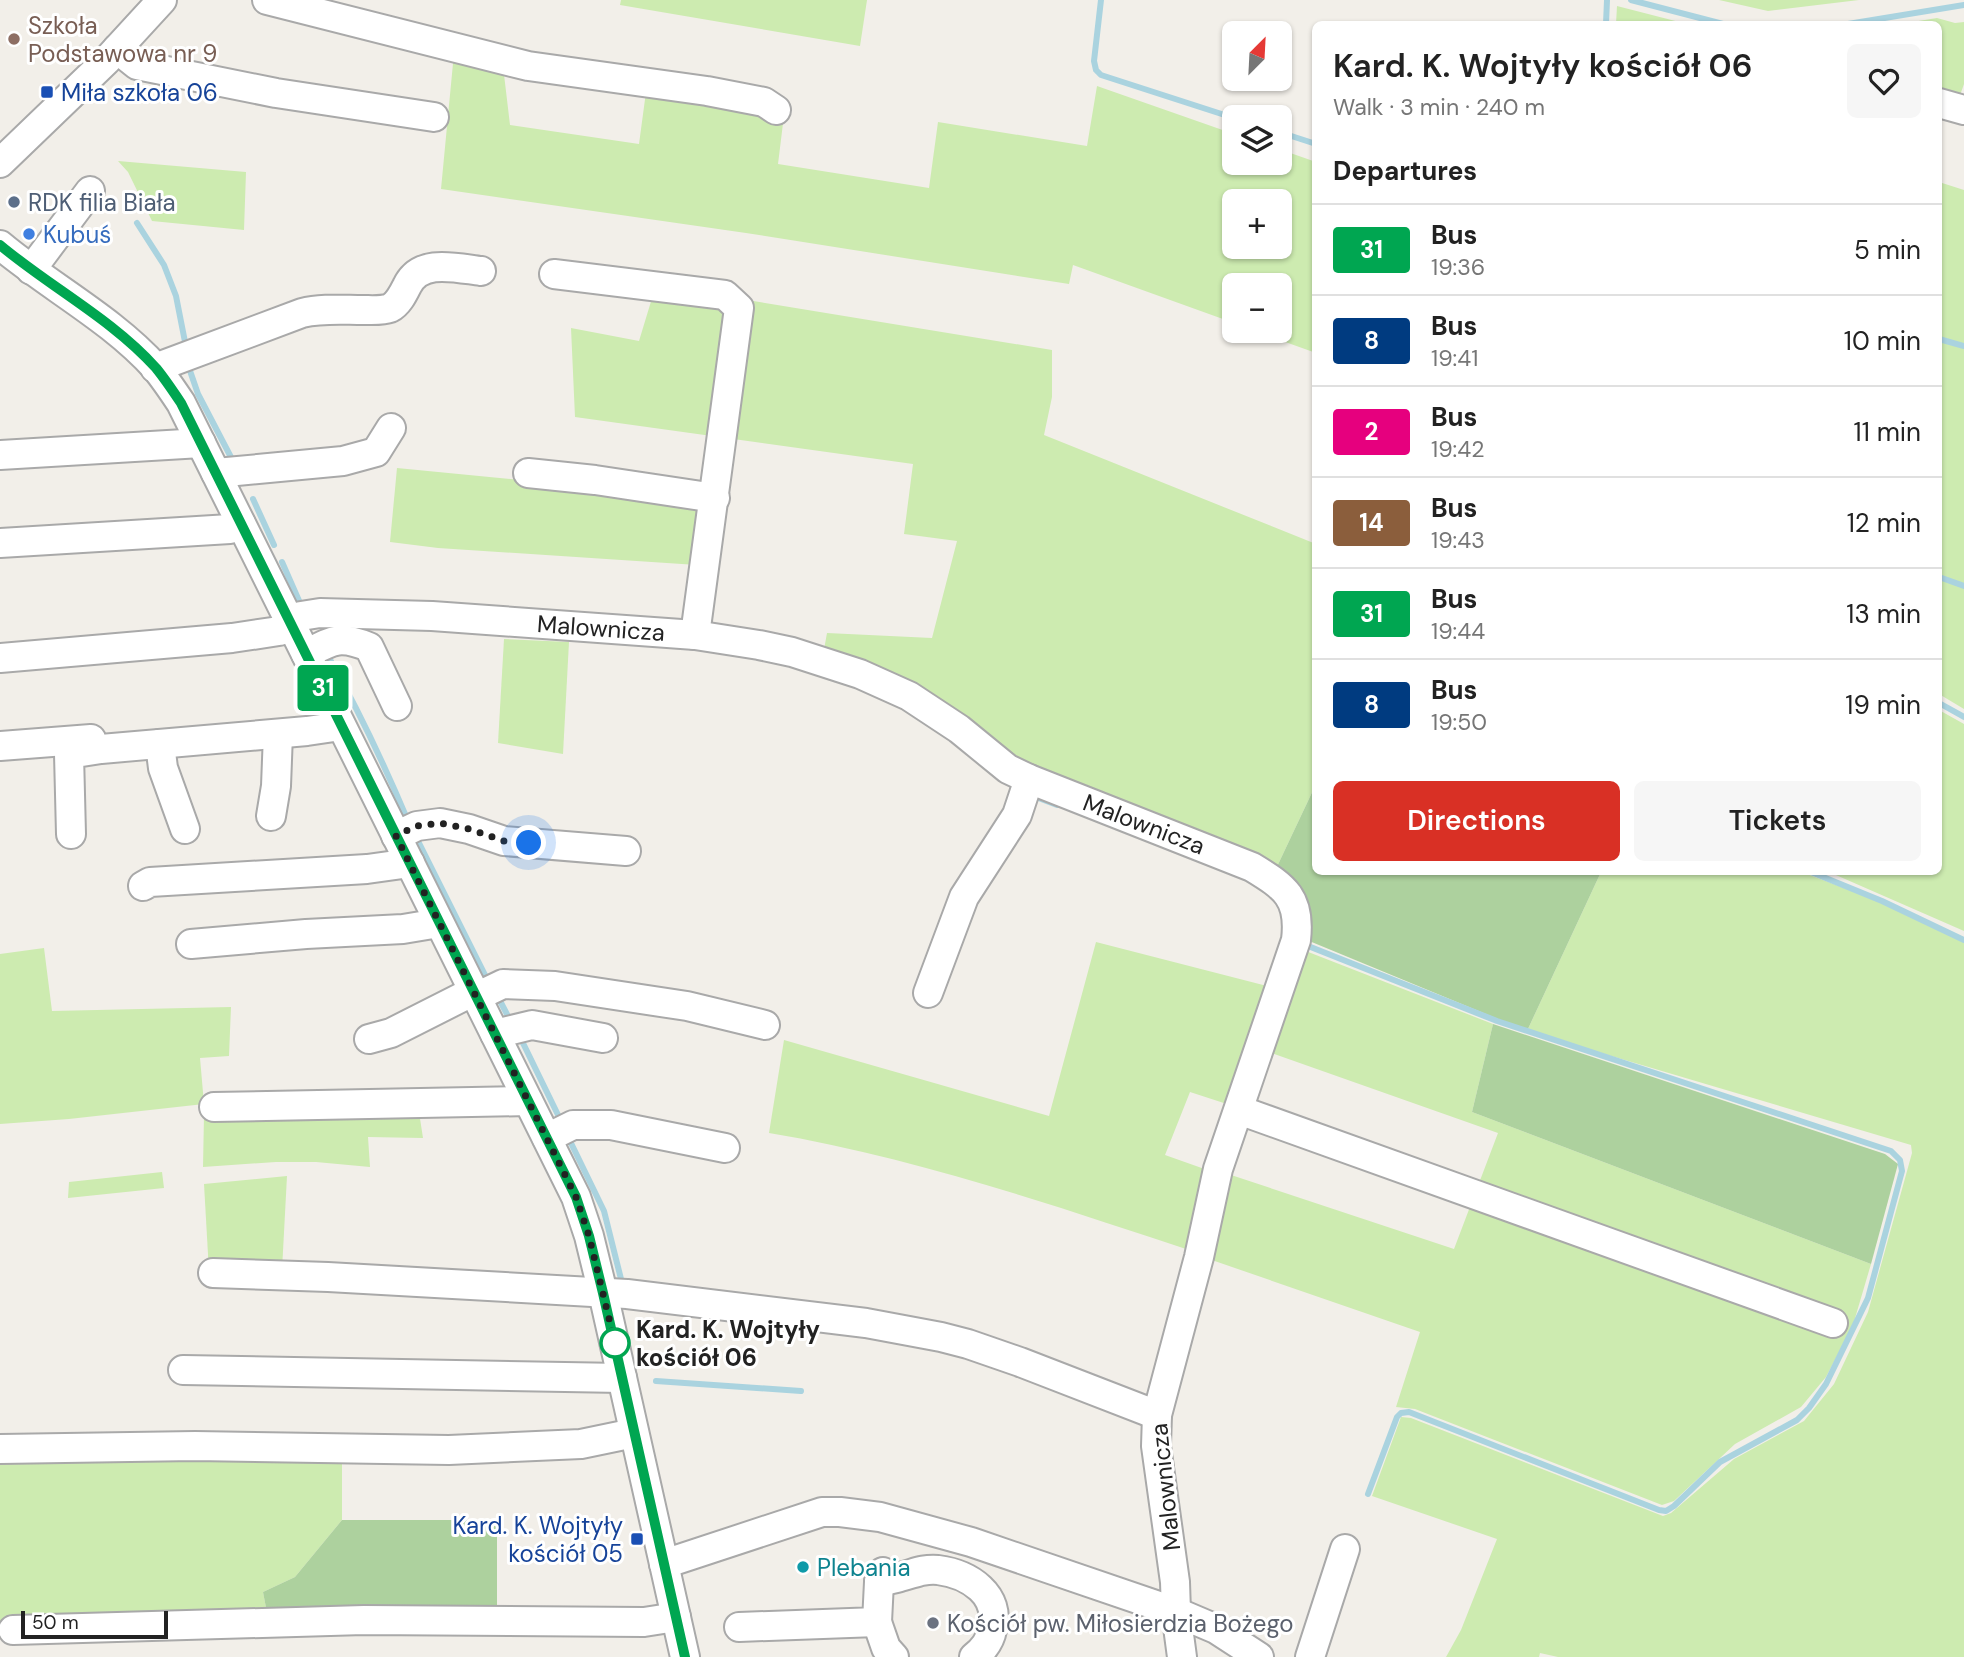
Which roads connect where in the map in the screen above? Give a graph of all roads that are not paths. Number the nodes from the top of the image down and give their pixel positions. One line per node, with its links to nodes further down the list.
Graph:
1 (162, 0): 3 (street)
2 (267, 0): 5 (street)
3 (117, 49): 7 (street); 8 (street)
4 (1942, 104): 6 (street)
5 (776, 110)
6 (1964, 110)
7 (434, 117)
8 (0, 163)
9 (90, 191): 11 (street)
10 (0, 245): 11 (street)
11 (31, 270): 14 (street)
12 (481, 271): 14 (street)
13 (554, 274): 20 (street)
14 (155, 368): 16 (street)
15 (391, 428): 18 (street)
16 (201, 443): 17 (street); 18 (street)
17 (0, 456)
18 (216, 473): 21 (street)
19 (528, 473): 20 (street)
20 (715, 498): 24 (street)
21 (241, 524): 22 (street); 23 (street)
22 (0, 542)
23 (290, 624): 24 (street, Malownicza); 25 (street); 26 (street, Malownicza)
24 (695, 635): 32 (street, Malownicza)
25 (306, 654): 27 (street); 28 (street)
26 (0, 658)
27 (397, 706)
28 (337, 718): 29 (street); 31 (street); 35 (street)
29 (278, 734): 30 (street); 33 (street)
30 (160, 744): 34 (street); 36 (street)
31 (0, 746)
32 (1029, 779): 42 (street); 51 (street, Malownicza)
33 (271, 816)
34 (185, 829)
35 (406, 831): 37 (street); 38 (street)
36 (71, 834)
37 (626, 851)
38 (410, 863): 39 (street); 40 (street)
39 (143, 886)
40 (439, 923): 41 (street); 43 (street)
41 (191, 944)
42 (928, 993)
43 (475, 994): 44 (street); 45 (street); 47 (street)
44 (765, 1026)
45 (495, 1034): 46 (street); 49 (street)
46 (603, 1038)
47 (369, 1039)
48 (396, 1089): 49 (street)
49 (525, 1094): 50 (street); 52 (street)
50 (214, 1107)
51 (1239, 1110): 56 (street); 59 (street, Malownicza)
52 (547, 1138): 53 (street); 55 (street)
53 (725, 1148)
54 (213, 1273): 55 (street)
55 (603, 1293): 58 (street); 59 (street)
56 (1833, 1323)
57 (183, 1370): 58 (street)
58 (622, 1378): 60 (street)
59 (1157, 1415): 64 (street, Malownicza)
60 (634, 1433): 61 (street); 63 (street)
61 (0, 1449)
62 (1345, 1549): 74 (street)
63 (664, 1564): 64 (street); 65 (street)
64 (1176, 1612): 72 (street, Malownicza); 73 (street)
65 (676, 1617): 68 (street); 69 (street)
66 (877, 1622): 67 (street); 70 (street); 71 (street)
67 (739, 1627)
68 (13, 1630)
69 (685, 1657)
70 (894, 1657)
71 (974, 1657)
72 (1182, 1657)
73 (1259, 1657)
74 (1310, 1657)

